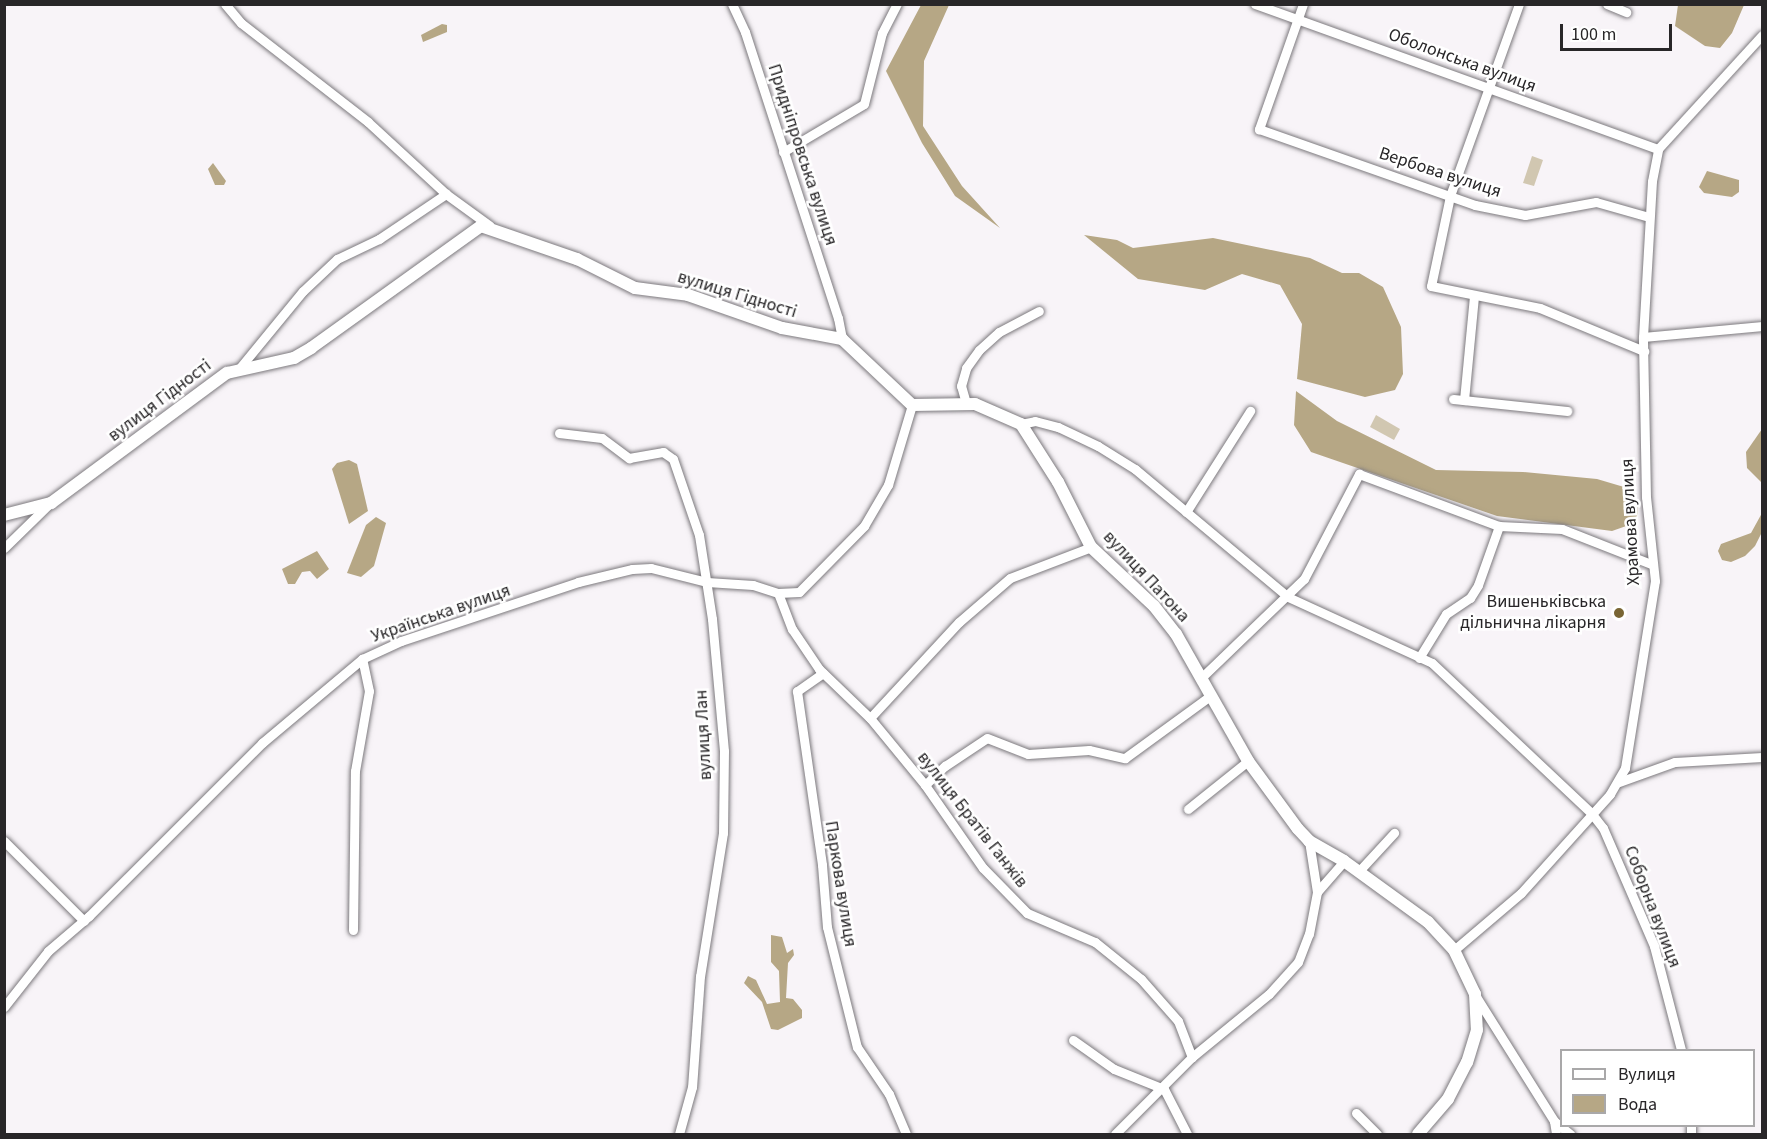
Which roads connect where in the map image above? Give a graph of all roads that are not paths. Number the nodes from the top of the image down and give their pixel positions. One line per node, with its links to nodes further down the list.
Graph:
1 (225, 4): 14 (street, вулиця Гідності)
2 (732, 4): 13 (street, Придніпровська вулиця)
3 (897, 4): 13 (street)
4 (1255, 4): 9 (street, Оболонська вулиця)
5 (1303, 4): 9 (street)
6 (1519, 4): 11 (street)
7 (1607, 4): 8 (street)
8 (1626, 12)
9 (1297, 20): 11 (street, Оболонська вулиця); 15 (street, Вербова вулиця)
10 (1762, 35): 12 (street)
11 (1488, 88): 12 (street, Оболонська вулиця); 15 (street)
12 (1658, 149): 16 (street, Храмова вулиця)
13 (783, 152): 22 (street, Придніпровська вулиця)
14 (446, 194): 17 (street, вулиця Гідності); 24 (street)
15 (1450, 196): 16 (street, Вербова вулиця); 18 (street)
16 (1648, 217): 21 (street, Храмова вулиця)
17 (490, 226): 22 (street, вулиця Гідності); 24 (street, вулиця Гідності)
18 (1474, 296): 23 (street); 26 (street)
19 (1039, 311): 27 (street)
20 (1762, 326): 21 (street)
21 (1644, 337): 23 (street, Храмова вулиця)
22 (842, 339): 28 (street)
23 (1644, 351): 39 (street, Храмова вулиця)
24 (238, 370): 33 (street, вулиця Гідності)
25 (1453, 399): 26 (street)
26 (1464, 400): 30 (street)
27 (966, 403): 28 (street); 31 (street)
28 (912, 405): 41 (street)
29 (1250, 411): 34 (street)
30 (1567, 411)
31 (1021, 424): 34 (street, Соборна вулиця); 37 (street, вулиця Патона)
32 (559, 433): 40 (street, вулиця Лан)
33 (51, 503): 35 (street, вулиця Гідності); 38 (street)
34 (1186, 512): 42 (street, Соборна вулиця)
35 (4, 515)
36 (1500, 526): 39 (street); 42 (street); 43 (street)
37 (1091, 547): 46 (street, вулиця Патона); 48 (street)
38 (4, 548)
39 (1652, 564): 51 (street, Храмова вулиця)
40 (706, 582): 41 (street, Українська вулиця); 44 (street, Українська вулиця); 73 (street, вулиця Лан)
41 (778, 593): 45 (street, вулиця Братів Ганжів)
42 (1288, 597): 43 (street, Соборна вулиця); 46 (street)
43 (1419, 658): 54 (street, Соборна вулиця)
44 (362, 659): 61 (street, Українська вулиця); 62 (street)
45 (823, 673): 48 (street, вулиця Братів Ганжів); 74 (street, Паркова вулиця)
46 (1201, 678): 47 (street, вулиця Патона)
47 (1210, 696): 50 (street, вулиця Патона); 52 (street)
48 (870, 718): 52 (street, вулиця Братів Ганжів)
49 (1762, 757): 51 (street)
50 (1248, 761): 53 (street); 57 (street, вулиця Патона)
51 (1619, 782): 54 (street, Храмова вулиця)
52 (925, 785): 68 (street, вулиця Братів Ганжів)
53 (1188, 809)
54 (1592, 814): 63 (street, Храмова вулиця); 67 (street, Соборна вулиця)
55 (1394, 833): 59 (street)
56 (4, 841): 61 (street)
57 (1308, 841): 58 (street, вулиця Патона); 60 (street, вулиця Патона)
58 (1344, 861): 59 (street, вулиця Патона); 60 (street)
59 (1359, 872): 63 (street, вулиця Патона)
60 (1317, 892): 68 (street)
61 (84, 921): 65 (street, Українська вулиця)
62 (353, 930)
63 (1454, 950): 64 (street)
64 (1475, 994): 71 (street); 78 (street)
65 (4, 1007)
66 (1073, 1040): 69 (street)
67 (1681, 1049)
68 (1192, 1057): 69 (street)
69 (1164, 1089): 75 (street); 76 (street)
70 (1356, 1113): 77 (street)
71 (1554, 1121): 72 (street); 79 (street)
72 (1560, 1126)
73 (679, 1134)
74 (906, 1134)
75 (1115, 1134)
76 (1187, 1134)
77 (1377, 1134)
78 (1418, 1134)
79 (1556, 1134)

